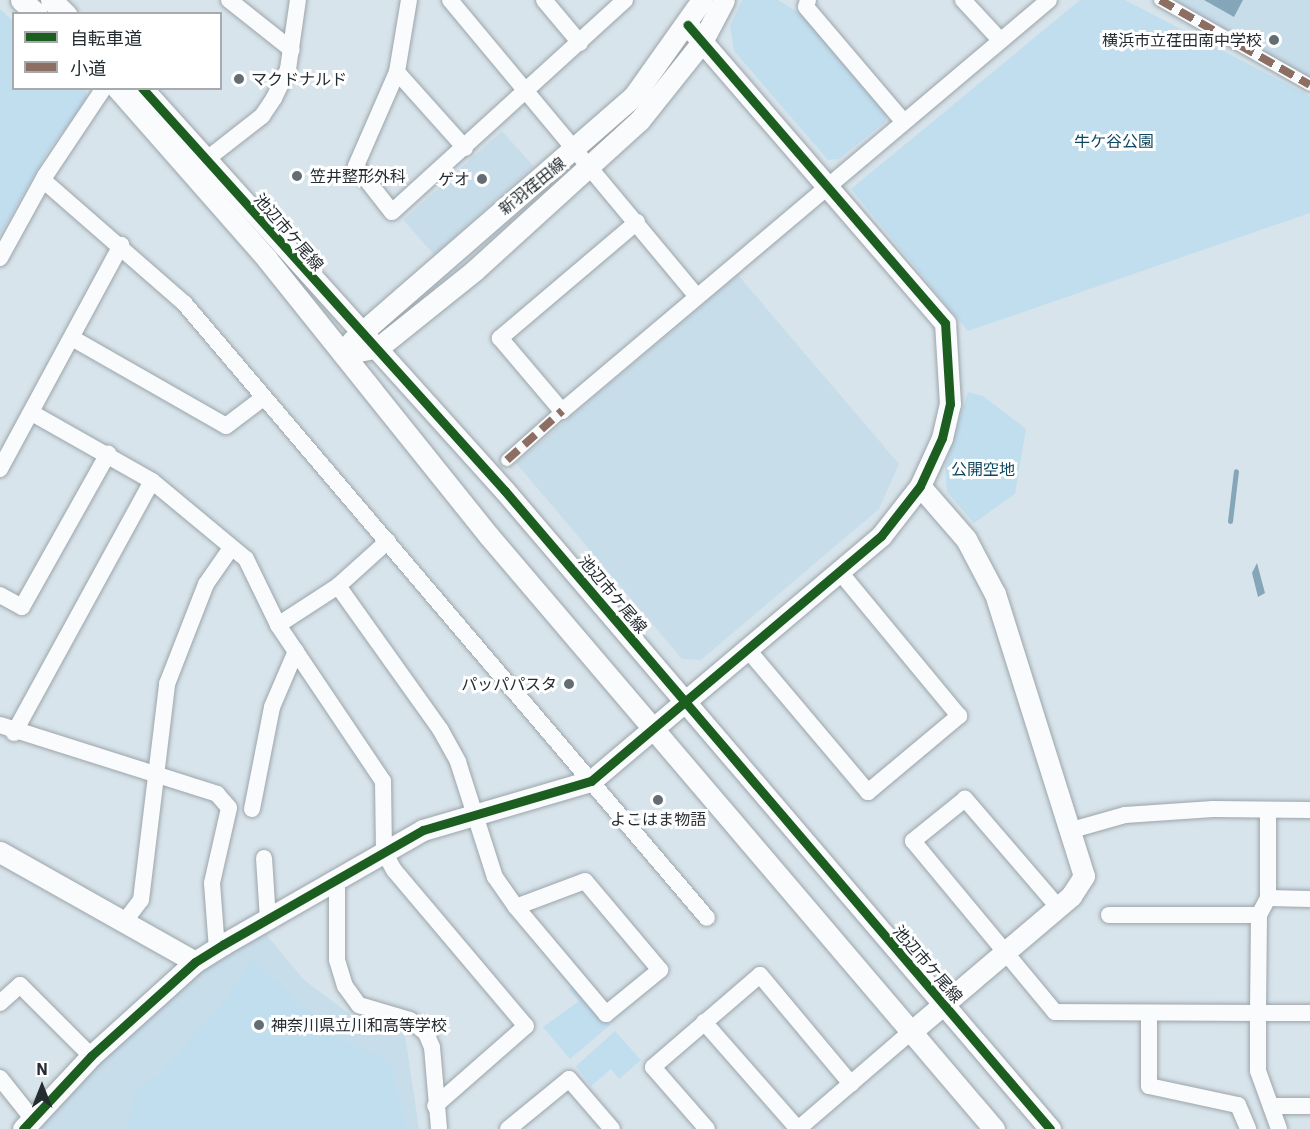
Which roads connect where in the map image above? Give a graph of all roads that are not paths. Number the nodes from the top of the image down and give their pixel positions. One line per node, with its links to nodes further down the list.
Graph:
1 (21, 0): 15 (street)
2 (51, 0): 16 (street)
3 (229, 0): 21 (street)
4 (298, 0): 21 (street)
5 (409, 0): 22 (street)
6 (450, 0): 27 (street)
7 (544, 0): 20 (street)
8 (626, 0): 20 (street)
9 (702, 0): 17 (street, 新羽荏田線)
10 (724, 0): 19 (street, 新羽荏田線)
11 (808, 0): 28 (street)
12 (963, 0): 18 (street)
13 (1049, 0): 18 (street)
14 (1160, 0): 23 (street)
15 (35, 12)
16 (64, 12)
17 (688, 25): 19 (street); 30 (street, 新羽荏田線)
18 (1000, 40): 28 (street)
19 (702, 42): 30 (street, 新羽荏田線); 33 (street)
20 (580, 43): 27 (street)
21 (292, 50): 31 (street)
22 (397, 72): 29 (street); 29 (street)
23 (1310, 85)
24 (103, 90): 32 (street)
25 (119, 90): 41 (street, 池辺市ケ尾線)
26 (144, 90): 31 (street, 池辺市ケ尾線)
27 (528, 92): 29 (street); 30 (street)
28 (903, 121): 33 (street)
29 (465, 148)
30 (584, 158): 34 (street); 38 (street, 新羽荏田線); 40 (street, 新羽荏田線)
31 (207, 159): 38 (street, 池辺市ケ尾線)
32 (43, 180): 35 (street); 36 (street)
33 (826, 186): 37 (street); 49 (street)
34 (637, 222): 37 (street); 43 (street)
35 (121, 245): 39 (street); 42 (street)
36 (0, 258)
37 (696, 295): 43 (street)
38 (359, 330): 40 (street, 池辺市ケ尾線); 41 (street, 新羽荏田線)
39 (72, 338): 42 (street); 44 (street)
40 (379, 347): 41 (street); 58 (street, 池辺市ケ尾線)
41 (343, 354): 59 (street, 池辺市ケ尾線)
42 (263, 398): 50 (street)
43 (562, 411): 46 (street)
44 (32, 413): 45 (street); 47 (street)
45 (108, 454): 48 (street); 54 (street)
46 (507, 460)
47 (0, 469)
48 (152, 481): 51 (street); 60 (street)
49 (920, 486): 52 (street); 67 (street)
50 (388, 541): 53 (street); 62 (street)
51 (231, 548): 55 (street); 61 (street)
52 (840, 572): 56 (street); 56 (street)
53 (338, 586): 55 (street); 66 (street)
54 (0, 595)
55 (278, 625): 57 (street)
56 (748, 650): 58 (street)
57 (296, 651): 63 (street); 69 (street)
58 (684, 702): 59 (street); 85 (street, 池辺市ケ尾線)
59 (654, 728): 62 (street); 90 (street, 池辺市ケ尾線)
60 (7, 729): 61 (street)
61 (158, 778): 80 (street); 81 (street)
62 (591, 781): 66 (street); 78 (street)
63 (252, 809)
64 (1268, 810): 65 (street); 67 (street); 72 (street)
65 (1310, 810)
66 (478, 818): 69 (street); 74 (street)
67 (1072, 830): 75 (street)
68 (0, 852): 80 (street)
69 (384, 852): 71 (street); 94 (street)
70 (264, 858): 79 (street)
71 (336, 882): 79 (street); 94 (street)
72 (1268, 898): 73 (street); 77 (street)
73 (1310, 899)
74 (516, 907): 74 (street)
75 (1058, 907): 82 (street); 82 (street)
76 (1109, 915): 77 (street)
77 (1259, 915): 87 (street)
78 (707, 918)
79 (268, 920): 81 (street)
80 (126, 921): 83 (street)
81 (217, 949): 83 (street)
82 (1005, 952): 85 (street); 86 (street)
83 (195, 963): 91 (street)
84 (0, 1003): 91 (street)
85 (943, 1004): 90 (street); 104 (street, 池辺市ケ尾線)
86 (1149, 1013): 87 (street); 105 (street)
87 (1258, 1013): 88 (street); 95 (street)
88 (1310, 1013)
89 (704, 1022): 93 (street); 101 (street); 102 (street)
90 (912, 1031): 93 (street); 103 (street, 池辺市ケ尾線)
91 (91, 1056): 97 (street)
92 (0, 1078): 97 (street)
93 (851, 1084): 102 (street)
94 (435, 1106): 99 (street)
95 (1271, 1106): 96 (street); 106 (street)
96 (1310, 1106)
97 (27, 1123)
98 (516, 1127): 100 (street)
99 (439, 1129)
100 (612, 1129)
101 (707, 1129)
102 (798, 1129)
103 (994, 1129)
104 (1050, 1129)
105 (1248, 1129)
106 (1279, 1129)

